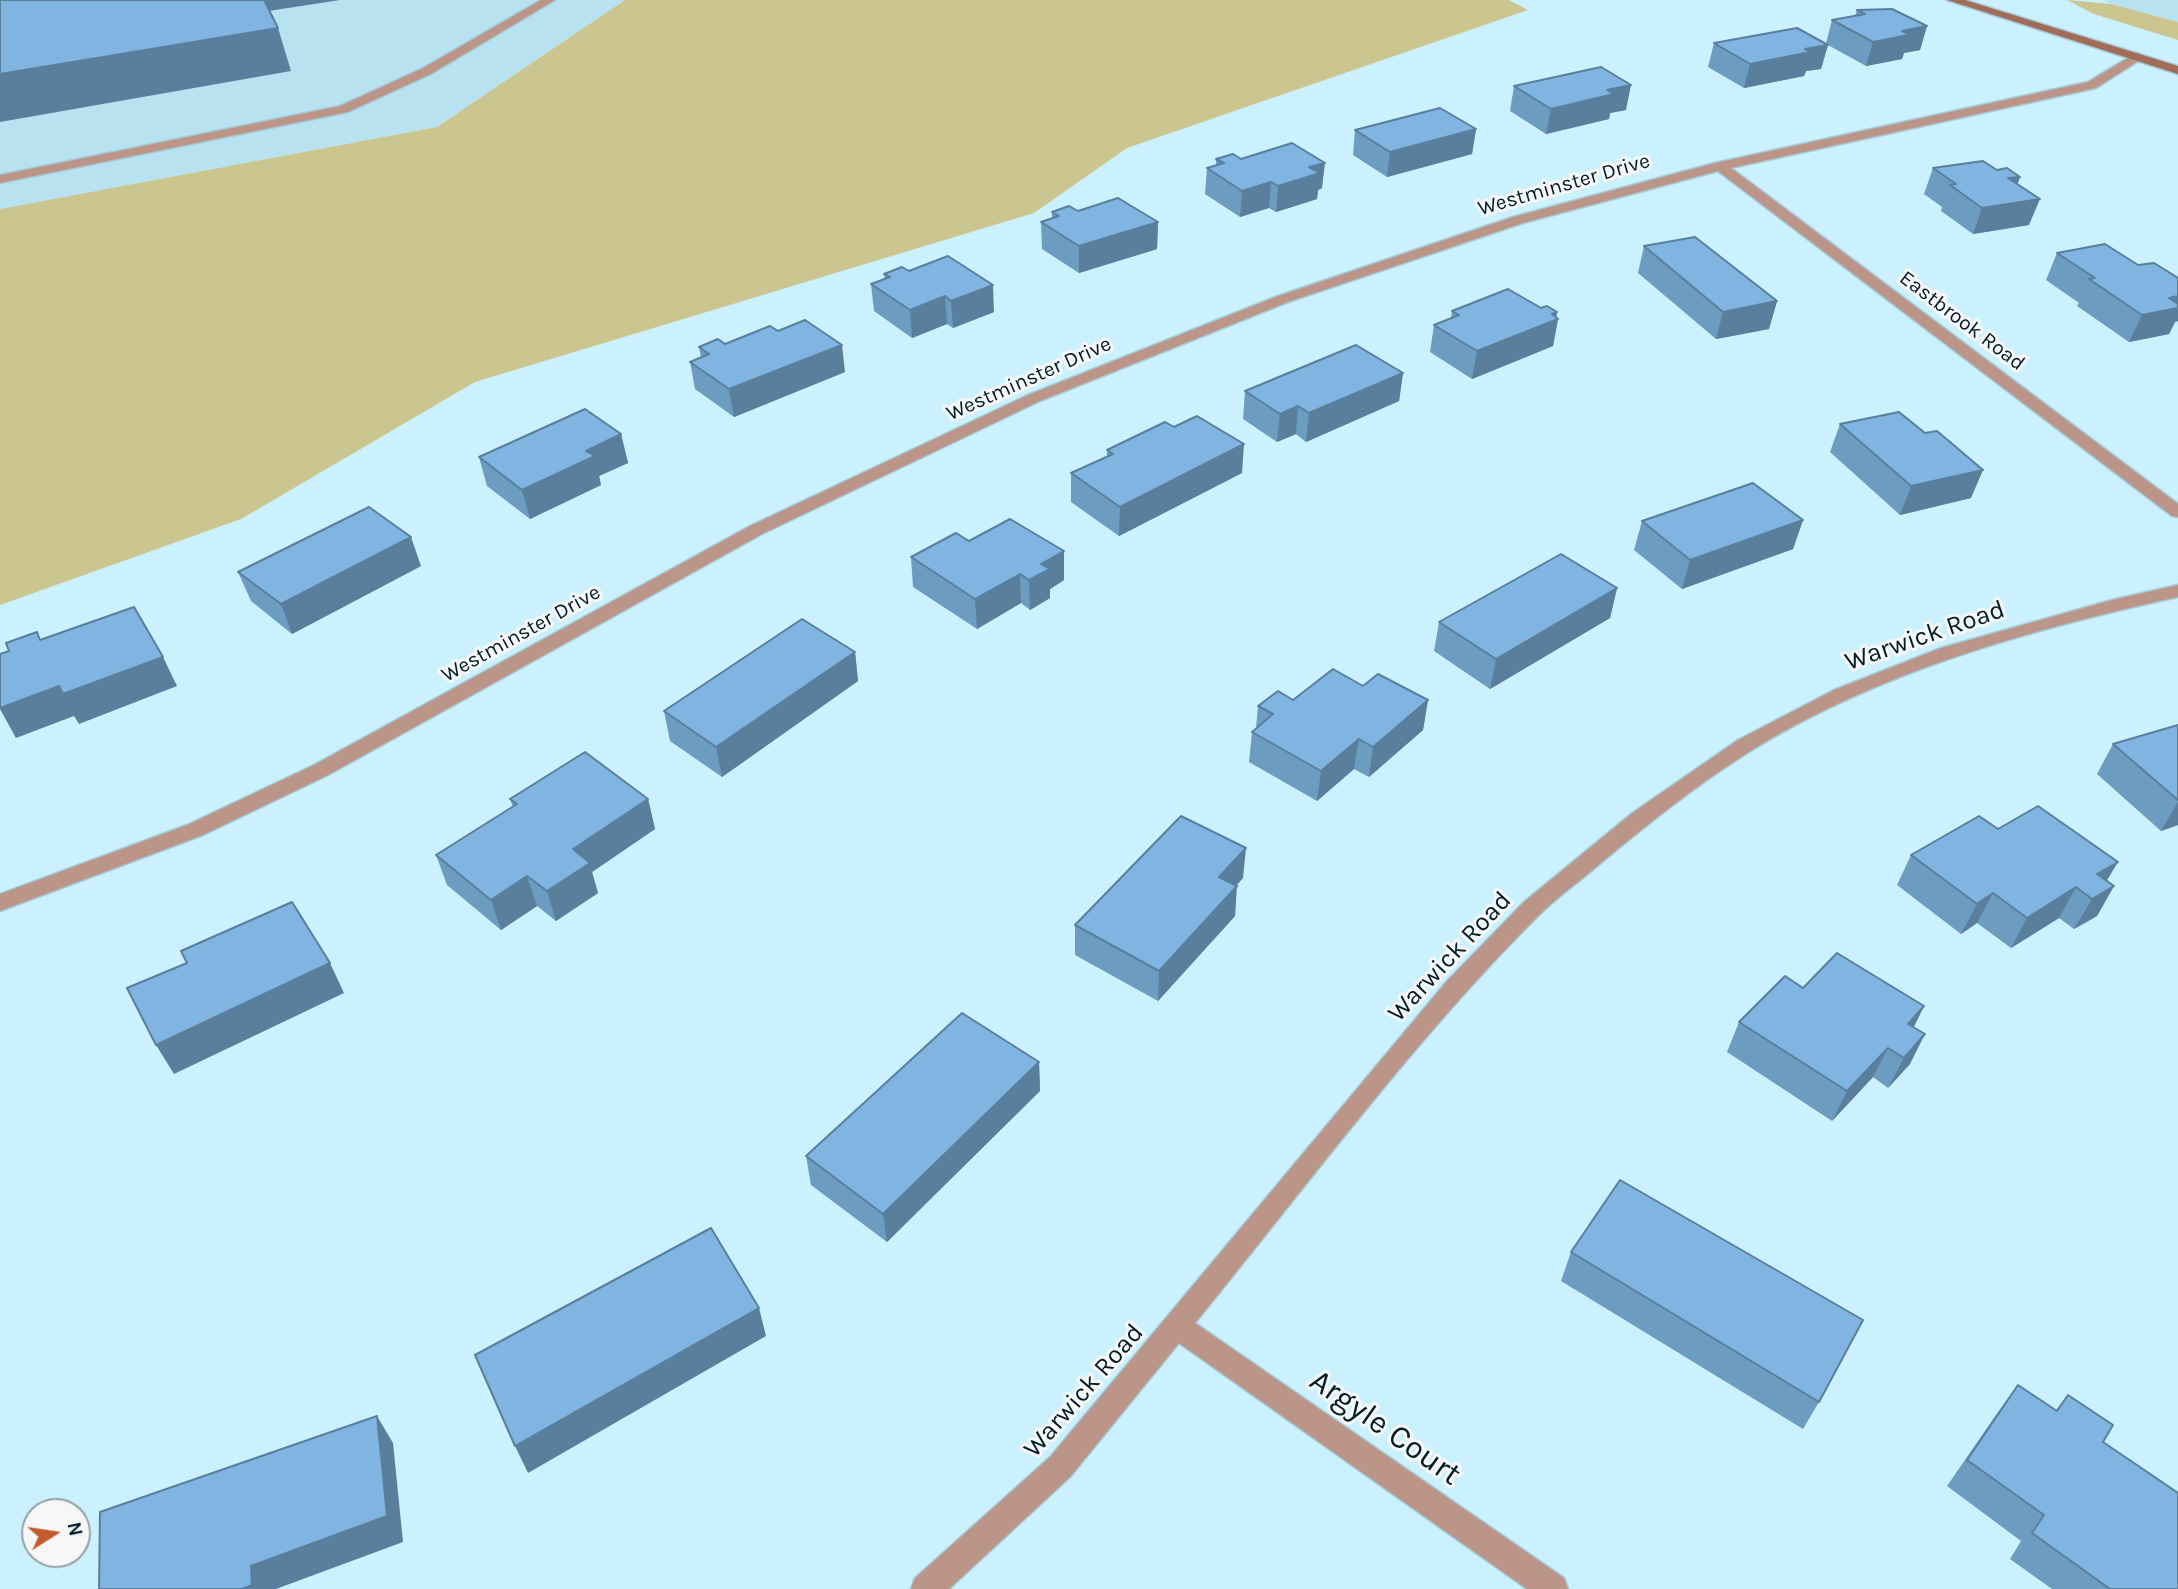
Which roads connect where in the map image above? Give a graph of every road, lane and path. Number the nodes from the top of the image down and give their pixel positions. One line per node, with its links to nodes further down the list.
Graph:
1 (550, 0): 6 (street)
2 (1953, 0): 3 (street)
3 (2136, 57): 4 (street); 5 (street, Westminster Drive)
4 (2178, 70)
5 (1720, 166): 7 (street, Eastbrook Road); 9 (street, Westminster Drive)
6 (0, 179)
7 (2178, 512)
8 (2178, 591): 10 (street, Warwick Road)
9 (0, 903)
10 (1177, 1326): 11 (street, Warwick Road); 12 (street, Argyle Court)
11 (926, 1589)
12 (1553, 1589)

